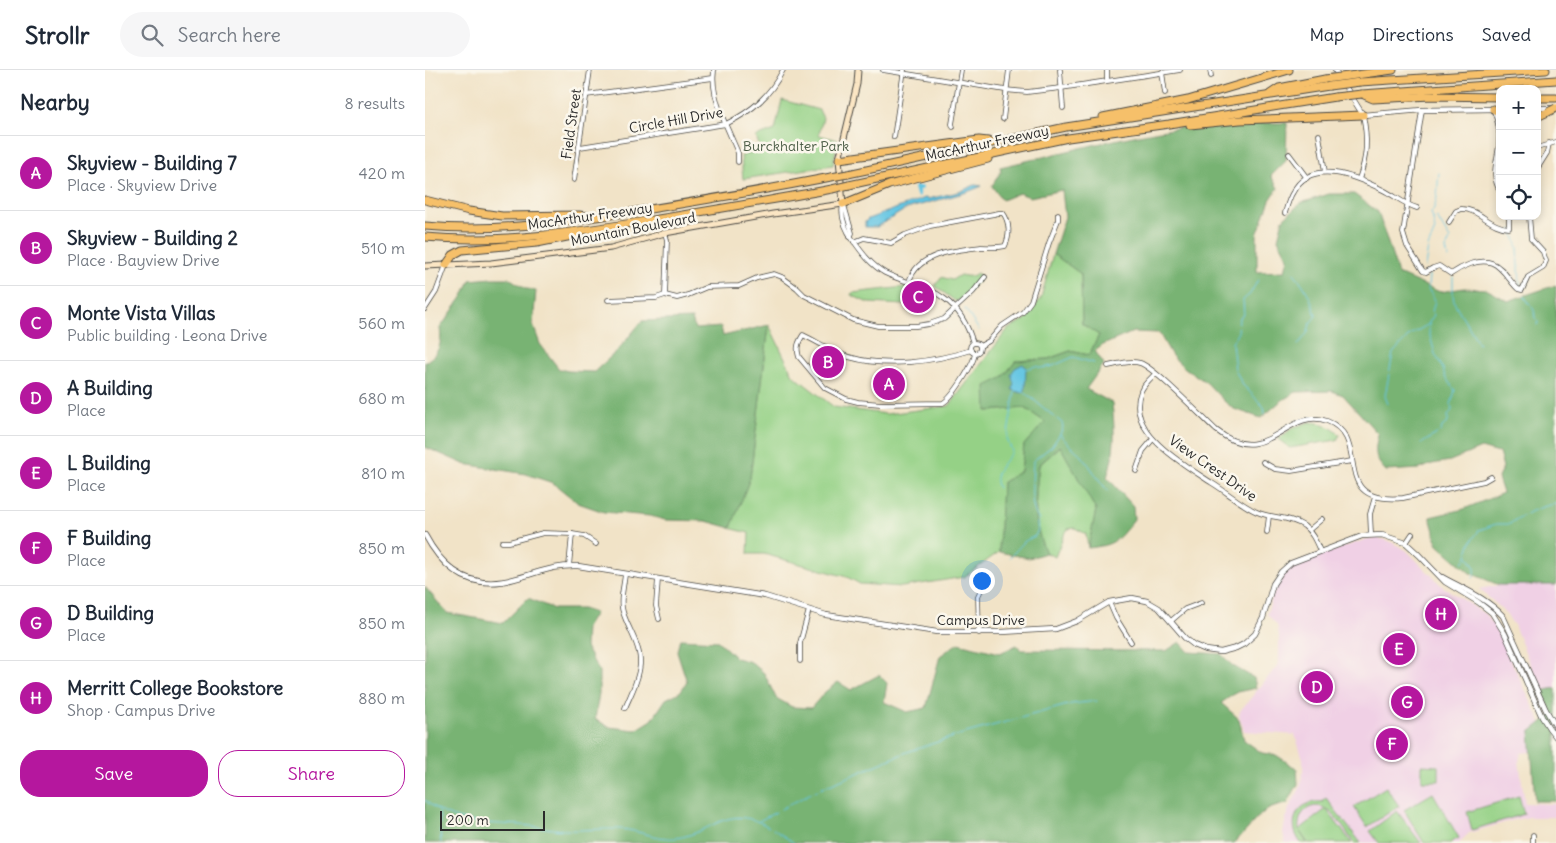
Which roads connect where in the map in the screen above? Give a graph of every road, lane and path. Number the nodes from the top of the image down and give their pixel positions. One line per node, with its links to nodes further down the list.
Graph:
1 (590, 70): 27 (street, Field Street)
2 (714, 70): 19 (street)
3 (783, 70): 40 (street, Circle Hill Drive)
4 (858, 70): 54 (main road)
5 (883, 70): 17 (street)
6 (961, 70): 22 (street)
7 (1009, 70): 25 (street)
8 (1060, 70): 24 (street)
9 (1107, 70): 20 (street)
10 (1180, 70): 16 (street)
11 (1210, 70): 18 (street)
12 (1289, 70): 43 (highway)
13 (1335, 70): 37 (street)
14 (1393, 70): 23 (highway, bridge)
15 (1546, 70): 23 (highway, bridge)
16 (1162, 71): 20 (street); 26 (street)
17 (904, 72): 22 (street); 46 (street)
18 (1211, 76)
19 (713, 78): 27 (street); 40 (street)
20 (1107, 80): 24 (street)
21 (1556, 80): 28 (highway, MacArthur Freeway)
22 (959, 82): 25 (street); 42 (street)
23 (1327, 83): 43 (highway, MacArthur Freeway)
24 (1061, 88): 25 (street); 32 (street)
25 (1005, 90): 39 (street)
26 (1165, 93)
27 (586, 95): 52 (street, Field Street)
28 (1365, 95): 29 (highway); 41 (highway, MacArthur Freeway, bridge)
29 (1496, 96)
30 (1541, 98): 31 (highway)
31 (1556, 98)
32 (1063, 108)
33 (1541, 108): 34 (street)
34 (1556, 108): 38 (highway, bridge)
35 (1422, 110): 36 (street); 37 (street); 65 (street)
36 (1496, 110)
37 (1363, 115): 41 (highway); 60 (street)
38 (1541, 115)
39 (1003, 119)
40 (726, 124): 52 (street, Circle Hill Drive); 55 (street)
41 (1169, 124): 49 (highway, MacArthur Freeway)
42 (953, 127)
43 (1066, 127): 47 (highway, MacArthur Freeway)
44 (1498, 130): 58 (street)
45 (1319, 135): 57 (street)
46 (894, 137)
47 (996, 142): 54 (highway); 69 (highway, MacArthur Freeway, bridge)
48 (1556, 142): 50 (street)
49 (1043, 143): 64 (highway); 74 (highway, MacArthur Freeway, bridge)
50 (1549, 143): 51 (street); 56 (street)
51 (1541, 146)
52 (580, 147): 61 (street, Field Street)
53 (1289, 154): 59 (street)
54 (839, 159): 64 (main road)
55 (738, 162)
56 (1541, 163)
57 (1325, 172): 59 (street); 60 (street)
58 (1495, 174): 62 (street)
59 (1307, 178): 67 (street)
60 (1359, 179): 65 (street)
61 (574, 180)
62 (1496, 183)
63 (425, 200): 69 (highway)
64 (843, 204): 75 (main road, Mountain Boulevard); 77 (street)
65 (1407, 204): 66 (street); 71 (street)
66 (1417, 208)
67 (1285, 213)
68 (1058, 214): 87 (street)
69 (595, 218): 73 (highway, MacArthur Freeway)
70 (1509, 220): 72 (street)
71 (1529, 220)
72 (1449, 222)
73 (425, 226)
74 (596, 228): 76 (highway, MacArthur Freeway); 78 (highway)
75 (665, 232): 78 (main road, Mountain Boulevard); 82 (street)
76 (425, 237)
77 (854, 242): 81 (street); 81 (street)
78 (446, 265): 79 (main road, Mountain Boulevard); 85 (street)
79 (425, 267)
80 (985, 277): 84 (street)
81 (909, 282): 84 (street)
82 (665, 295): 83 (street); 84 (street)
83 (609, 300)
84 (956, 308): 86 (street)
85 (425, 309)
86 (973, 344): 87 (street); 88 (street)
87 (980, 346): 89 (street)
88 (971, 350): 89 (street); 89 (street)
89 (975, 353)
90 (1108, 366): 91 (street)
91 (1155, 374): 92 (street, View Crest Drive); 93 (street)
92 (1153, 439): 95 (street); 98 (street, View Crest Drive)
93 (1352, 461): 94 (street); 97 (street)
94 (1263, 462)
95 (1136, 471)
96 (1491, 477): 97 (street)
97 (1375, 497): 103 (street)
98 (1269, 516): 100 (street, View Crest Drive); 101 (street)
99 (1322, 519): 100 (street)
100 (1309, 530): 109 (street)
101 (1267, 532)
102 (572, 534): 106 (street); 108 (street); 110 (street)
103 (1371, 534): 107 (street, Campus Drive); 109 (street, Campus Drive)
104 (1412, 534): 107 (street)
105 (425, 535): 110 (street, Campus Drive)
106 (502, 542)
107 (1406, 543): 112 (street, Campus Drive)
108 (596, 544)
109 (1320, 551): 119 (street, Campus Drive)
110 (569, 566): 111 (street, Campus Drive)
111 (625, 574): 113 (street, Campus Drive); 123 (street)
112 (1438, 575): 124 (street, Campus Drive); 125 (street, Campus Drive)
113 (658, 579): 117 (street, Campus Drive); 118 (street)
114 (980, 592): 120 (street)
115 (1109, 602): 119 (street, Campus Drive); 120 (street, Campus Drive); 121 (street)
116 (1201, 603): 119 (street)
117 (809, 610): 120 (street, Campus Drive); 122 (street)
118 (659, 618)
119 (1171, 621)
120 (979, 633)
121 (1131, 642)
122 (800, 661)
123 (625, 708)
124 (1556, 727)
125 (1556, 737)
126 (1533, 835): 127 (street)
127 (1533, 843)

